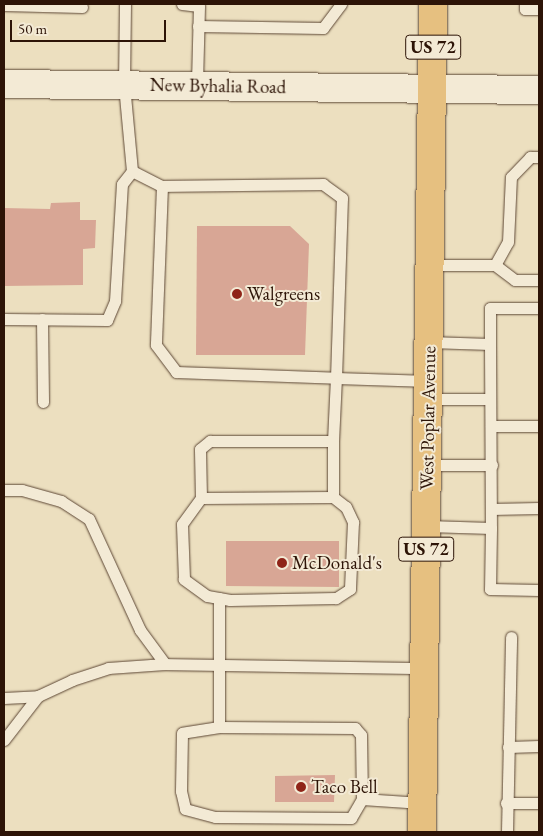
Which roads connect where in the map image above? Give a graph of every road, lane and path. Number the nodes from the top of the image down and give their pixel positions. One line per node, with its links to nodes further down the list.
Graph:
1 (125, 4): 11 (lane)
2 (182, 4): 9 (lane)
3 (341, 4): 9 (lane)
4 (433, 4): 14 (main road, West Poplar Avenue / US 72)
5 (525, 4): 8 (lane)
6 (4, 5): 7 (lane)
7 (82, 7)
8 (539, 9)
9 (198, 26): 12 (lane)
10 (4, 84): 11 (main road, New Byhalia Road)
11 (124, 85): 12 (main road, New Byhalia Road); 16 (lane)
12 (197, 85): 14 (main road, New Byhalia Road)
13 (539, 90): 14 (main road, New Byhalia Road)
14 (432, 91): 18 (main road, West Poplar Avenue / US 72)
15 (539, 157): 19 (lane)
16 (132, 170): 17 (lane); 23 (lane)
17 (162, 186): 26 (lane); 26 (lane)
18 (430, 265): 19 (lane); 24 (main road, West Poplar Avenue / US 72)
19 (495, 265): 20 (lane)
20 (539, 280)
21 (539, 308): 25 (lane)
22 (4, 319): 23 (lane)
23 (42, 319): 29 (lane)
24 (429, 342): 25 (lane); 27 (main road, West Poplar Avenue / US 72)
25 (490, 344): 28 (lane)
26 (336, 378): 27 (lane); 32 (lane)
27 (428, 390): 28 (lane); 33 (main road, West Poplar Avenue / US 72)
28 (490, 399): 30 (lane)
29 (43, 402)
30 (491, 426): 31 (lane); 34 (lane)
31 (539, 426)
32 (333, 442): 36 (lane); 37 (lane)
33 (427, 465): 34 (lane); 40 (main road, West Poplar Avenue / US 72)
34 (492, 465): 39 (lane)
35 (4, 490): 45 (lane)
36 (332, 497): 37 (lane); 43 (lane)
37 (201, 498): 43 (lane)
38 (539, 508): 39 (lane)
39 (491, 509): 41 (lane)
40 (426, 526): 41 (lane); 47 (main road, West Poplar Avenue / US 72)
41 (490, 528): 42 (lane)
42 (539, 590)
43 (219, 598): 46 (lane)
44 (510, 637): 53 (lane)
45 (165, 664): 46 (lane); 48 (lane)
46 (219, 665): 47 (lane); 50 (lane)
47 (424, 668): 55 (main road, West Poplar Avenue / US 72)
48 (38, 696): 49 (lane); 51 (lane)
49 (4, 698)
50 (219, 727): 54 (lane); 54 (lane)
51 (4, 740)
52 (539, 746): 53 (lane)
53 (508, 747): 56 (lane)
54 (362, 799): 55 (lane)
55 (423, 803): 58 (main road, West Poplar Avenue / US 72)
56 (506, 803): 57 (lane); 59 (lane)
57 (539, 803)
58 (422, 832)
59 (507, 832)

